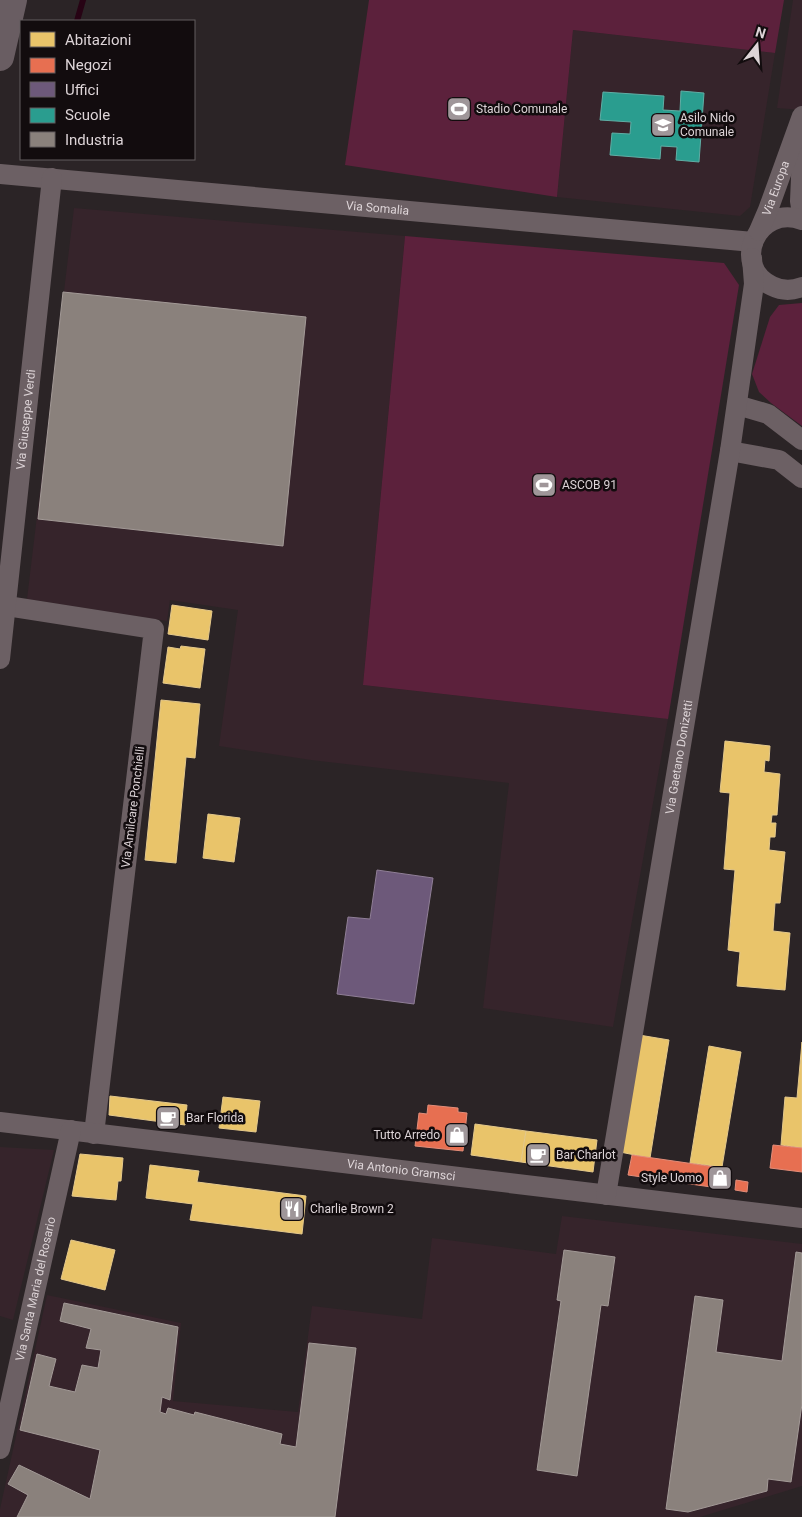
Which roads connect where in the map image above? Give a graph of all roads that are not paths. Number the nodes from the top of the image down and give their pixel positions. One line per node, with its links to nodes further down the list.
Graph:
1 (13, 0): 2 (highway)
2 (0, 57)
3 (802, 116): 9 (street, Via Europa)
4 (802, 154): 7 (street, Via Europa)
5 (0, 174): 6 (street, Via Somalia)
6 (52, 178): 9 (street, Via Somalia); 16 (street, Via Giuseppe Verdi)
7 (802, 214)
8 (802, 220): 9 (street)
9 (755, 244): 10 (street); 11 (street, Via Gaetano Donizetti)
10 (796, 288): 11 (street, Via Gaetano Donizetti)
11 (750, 319): 12 (street, Via Gaetano Donizetti)
12 (737, 405): 13 (street); 14 (street, Via Gaetano Donizetti)
13 (802, 440)
14 (730, 451): 15 (street); 21 (street, Via Gaetano Donizetti)
15 (802, 478)
16 (7, 606): 17 (street, Via Giuseppe Verdi); 20 (street, Via Amilcare Ponchielli)
17 (0, 659)
18 (0, 1122): 19 (street, Via Antonio Gramsci)
19 (71, 1130): 20 (street, Via Antonio Gramsci); 23 (street, Via Santa Maria del Rosario)
20 (94, 1134): 21 (street, Via Antonio Gramsci)
21 (606, 1195): 22 (street, Via Antonio Gramsci)
22 (802, 1218)
23 (0, 1449)

